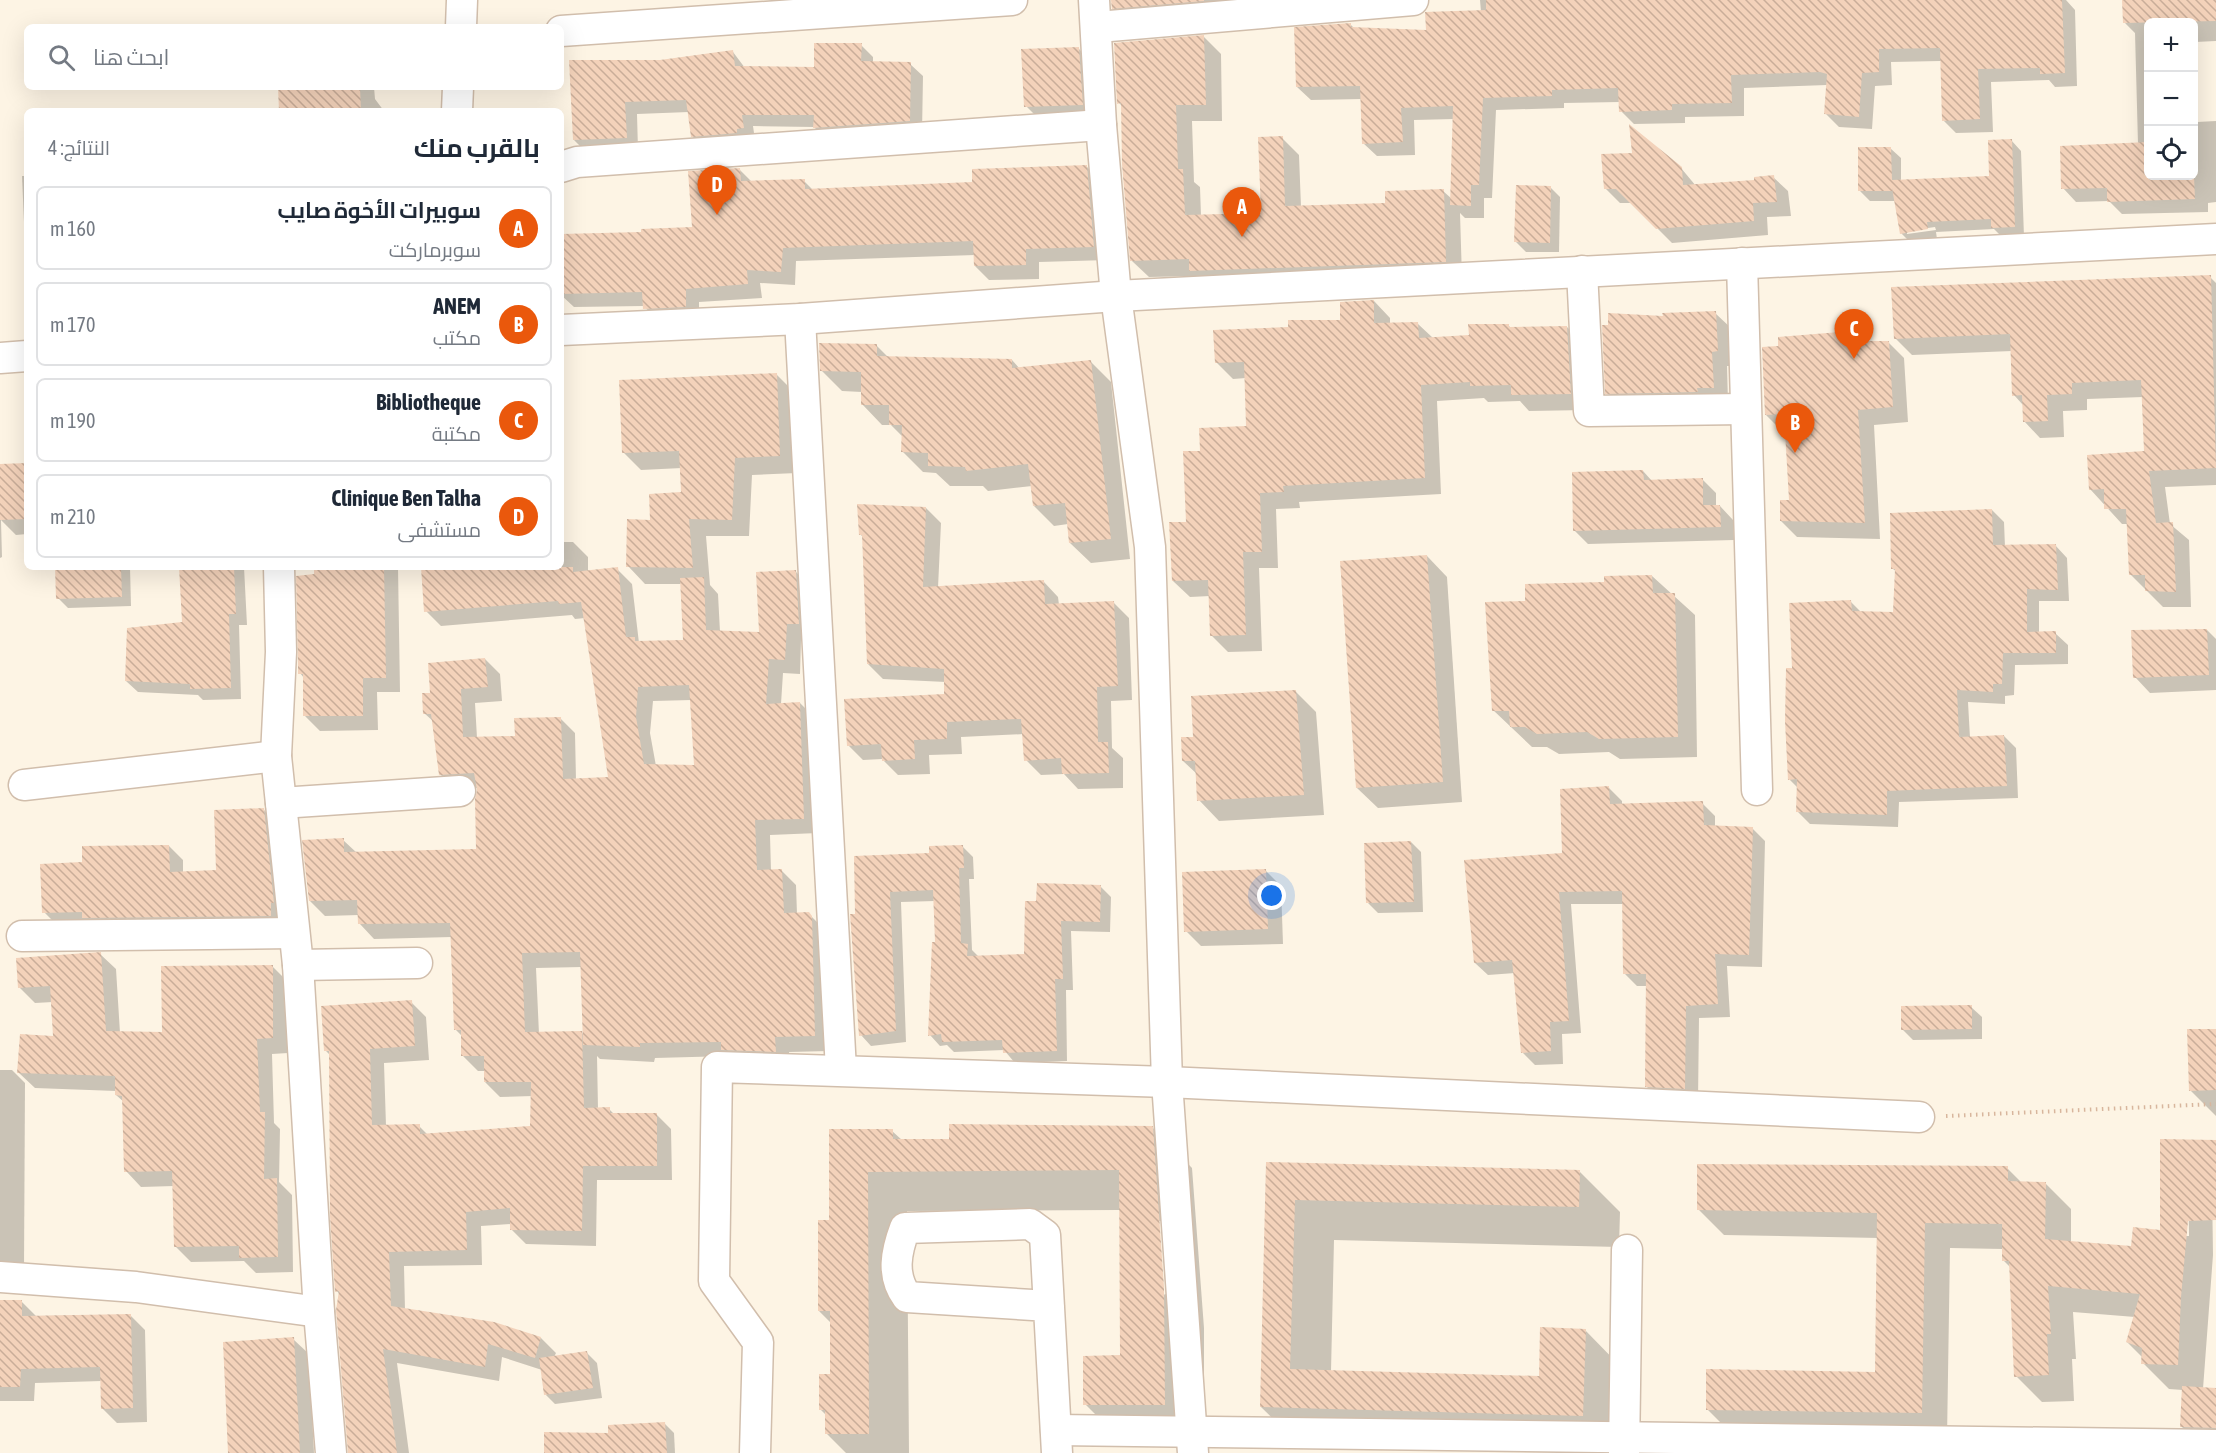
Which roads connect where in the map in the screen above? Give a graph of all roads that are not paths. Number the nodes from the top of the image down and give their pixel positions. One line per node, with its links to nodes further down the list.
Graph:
1 (462, 0): 7 (street)
2 (1012, 0): 5 (street)
3 (1402, 0): 4 (street)
4 (1309, 4): 6 (street)
5 (740, 8): 8 (street)
6 (1096, 13): 11 (street)
7 (461, 24)
8 (564, 31)
9 (458, 90): 10 (street)
10 (457, 108)
11 (1101, 125): 12 (street); 16 (street)
12 (564, 166)
13 (2216, 239): 14 (street)
14 (1742, 263): 15 (street); 21 (street)
15 (1582, 271): 16 (street); 21 (street)
16 (1116, 296): 17 (street); 33 (street)
17 (800, 318): 18 (street); 32 (street)
18 (564, 330)
19 (24, 356): 20 (street)
20 (0, 358)
21 (1745, 410): 25 (street)
22 (279, 570): 23 (street)
23 (276, 756): 24 (street); 27 (street)
24 (24, 784)
25 (1757, 790)
26 (460, 791): 27 (street)
27 (281, 803): 28 (street)
28 (293, 933): 29 (street); 31 (street)
29 (22, 936)
30 (417, 963): 31 (street)
31 (298, 966): 38 (street)
32 (842, 1070): 33 (street); 45 (street)
33 (1167, 1082): 34 (street); 40 (street)
34 (1919, 1117)
35 (1627, 1250): 41 (street)
36 (0, 1277): 38 (street)
37 (1049, 1306): 37 (street); 39 (street)
38 (319, 1312): 44 (street)
39 (1056, 1442): 40 (street)
40 (1192, 1442): 41 (street)
41 (1624, 1445): 43 (street)
42 (2216, 1445): 43 (street)
43 (1977, 1447)
44 (331, 1453)
45 (755, 1453)

